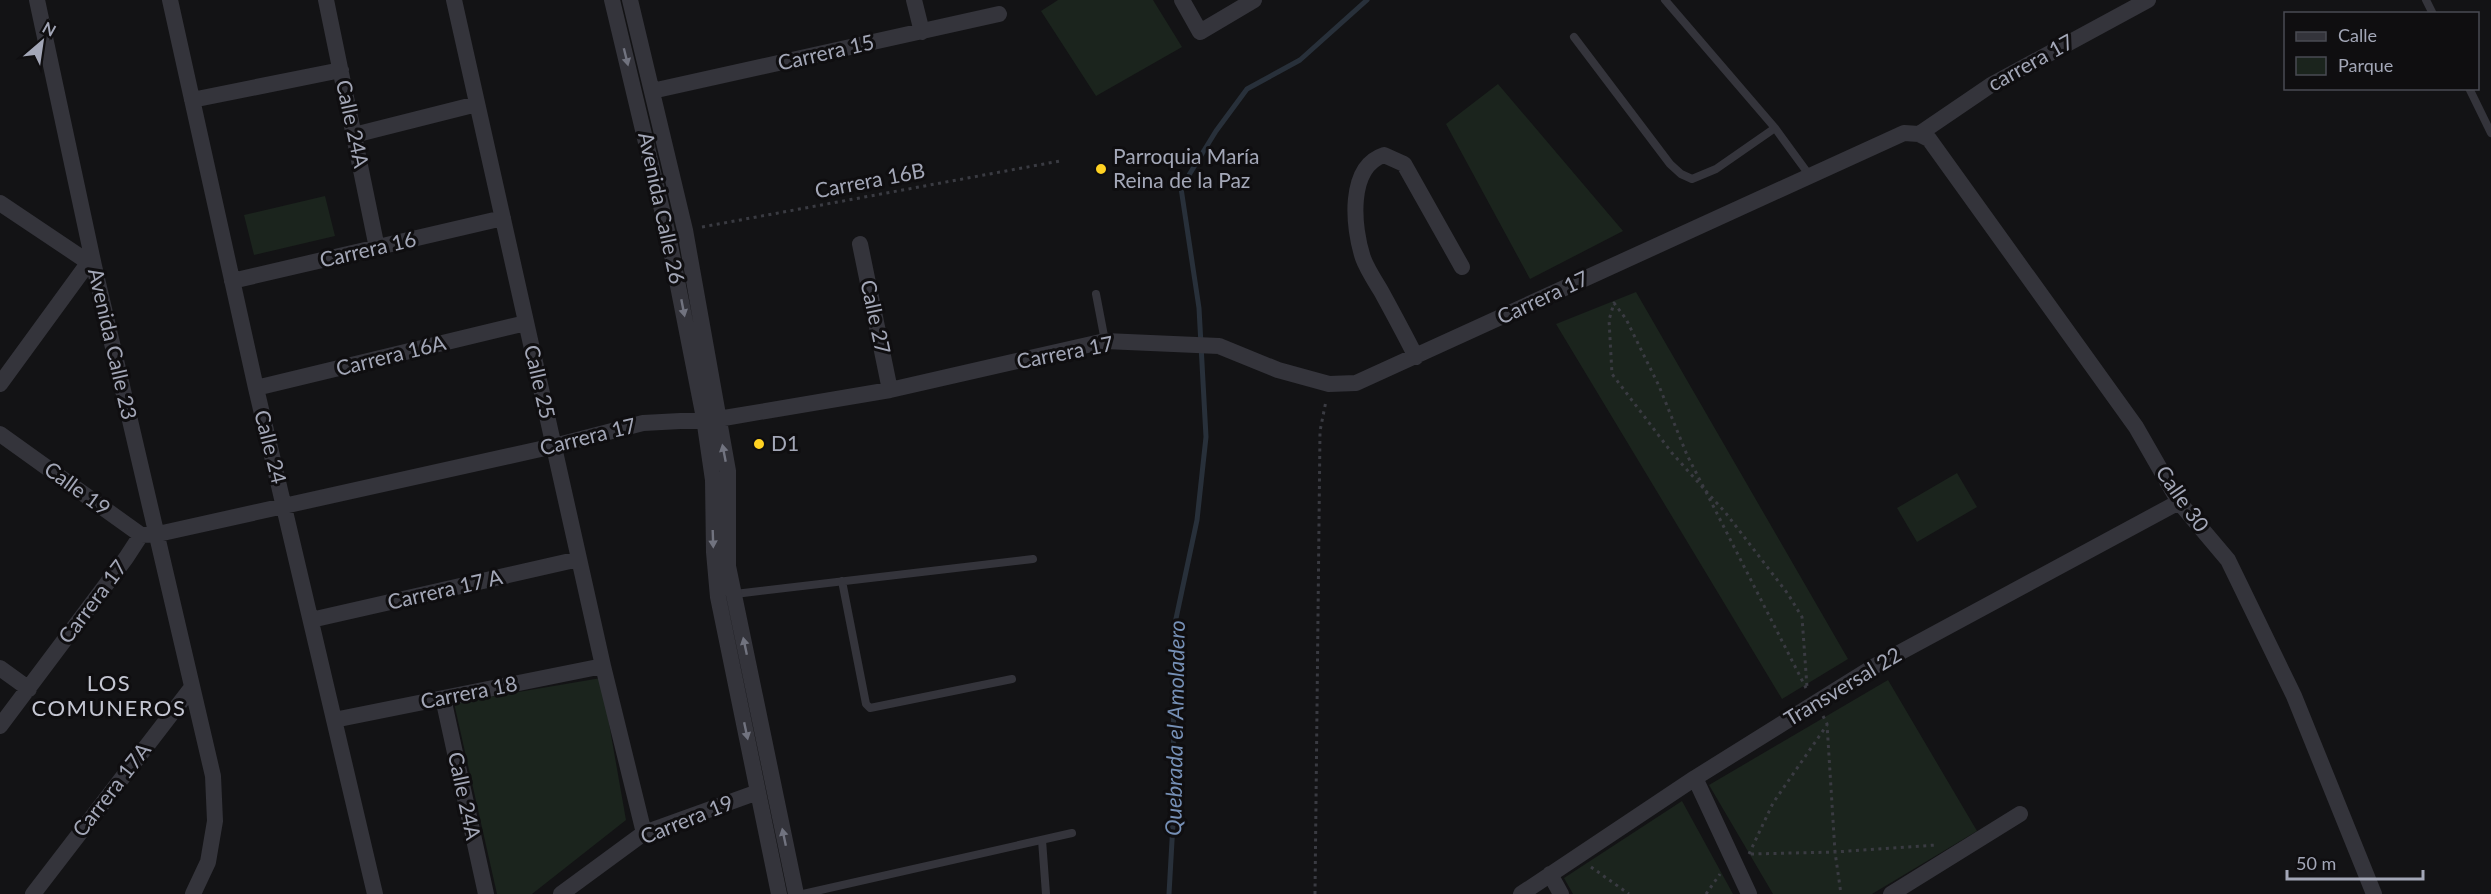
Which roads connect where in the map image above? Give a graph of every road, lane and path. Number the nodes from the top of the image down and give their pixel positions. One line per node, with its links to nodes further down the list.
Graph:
1 (37, 0): 31 (street, Avenida Calle 23)
2 (170, 0): 18 (street, Calle 24)
3 (326, 0): 15 (street, Calle 24A)
4 (454, 0): 19 (street, Calle 25)
5 (612, 0): 42 (street, Avenida Calle 26, one-way to 42)
6 (630, 0): 17 (street, Avenida Calle 26)
7 (914, 0): 13 (street)
8 (1182, 0): 9 (street)
9 (1254, 0)
10 (1665, 0): 20 (lane)
11 (2148, 0): 23 (street, carrera 17)
12 (999, 14): 13 (street, Carrera 15)
13 (922, 32): 17 (street, Carrera 15)
14 (1574, 38): 20 (lane)
15 (341, 70): 18 (street); 22 (street, Calle 24A)
16 (2470, 90): 21 (lane)
17 (652, 91): 28 (street, Avenida Calle 26)
18 (192, 100): 33 (street, Calle 24)
19 (477, 104): 22 (street); 27 (street, Calle 25)
20 (1775, 128): 25 (lane)
21 (2491, 134)
22 (354, 135): 30 (street, Calle 24A)
23 (1924, 136): 25 (street, Carrera 17); 46 (street, Calle 30)
24 (1060, 161): 28 (path, Carrera 16B)
25 (1810, 176): 37 (street, Carrera 17)
26 (0, 202): 31 (street)
27 (503, 218): 30 (street, Carrera 16); 35 (street, Calle 25)
28 (685, 230): 42 (street, Avenida Calle 26)
29 (860, 244): 41 (street, Calle 27)
30 (377, 248): 33 (street, Carrera 16)
31 (91, 264): 38 (street); 48 (street, Avenida Calle 23)
32 (1462, 267): 37 (street)
33 (232, 281): 40 (street, Calle 24)
34 (1096, 294): 36 (lane)
35 (526, 323): 40 (street, Carrera 16A); 44 (street, Calle 25)
36 (1105, 341): 39 (street, Carrera 17); 41 (street, Carrera 17)
37 (1416, 357): 39 (street, Carrera 17)
38 (0, 384)
39 (1329, 384): 85 (path)
40 (256, 388): 47 (street, Calle 24)
41 (890, 390): 42 (street, Carrera 17)
42 (711, 418): 44 (street, Carrera 17); 52 (street, one-way to 42); 65 (street, one-way to 65)
43 (0, 434): 48 (street, Calle 19)
44 (554, 446): 47 (street, Carrera 17); 49 (street, Calle 25)
45 (1705, 490): 45 (path); 45 (path)
46 (2179, 502): 60 (street, Transversal 22); 93 (street, Calle 30)
47 (285, 505): 48 (street, Carrera 17); 53 (street, Calle 24)
48 (150, 535): 57 (street, Avenida Calle 23); 58 (street, Carrera 17)
49 (579, 559): 53 (street, Carrera 17 A); 54 (street, Calle 25)
50 (1033, 559): 51 (lane)
51 (842, 581): 52 (lane); 56 (lane)
52 (735, 594): 82 (street, one-way to 52)
53 (311, 620): 61 (street, Calle 24)
54 (603, 666): 59 (street, Carrera 18); 67 (street, Calle 25)
55 (0, 668): 58 (street)
56 (1012, 679)
57 (192, 687): 76 (street, Carrera 17A); 77 (street)
58 (29, 688): 63 (street, Carrera 17)
59 (442, 698): 61 (street, Carrera 18); 79 (street, Calle 24A)
60 (1816, 702): 62 (path); 64 (street, Transversal 22)
61 (334, 720): 78 (street, Calle 24)
62 (1827, 724): 71 (path); 72 (path)
63 (0, 726)
64 (1695, 778): 73 (street, Transversal 22); 74 (street)
65 (758, 792): 67 (street, Carrera 19); 81 (street)
66 (2020, 814): 70 (street)
67 (644, 833): 80 (street, Carrera 19)
68 (1072, 833): 69 (lane)
69 (1042, 840): 83 (lane); 84 (lane)
70 (1965, 848): 71 (path); 92 (street)
71 (1835, 852): 72 (path); 91 (path)
72 (1750, 854): 74 (path)
73 (1577, 857): 75 (street, Transversal 22); 88 (path)
74 (1731, 859): 89 (path); 90 (street)
75 (1550, 874): 86 (street, Transversal 22); 87 (street)
76 (33, 894)
77 (193, 894)
78 (375, 894)
79 (486, 894)
80 (561, 894)
81 (779, 894)
82 (796, 894)
83 (803, 894)
84 (1046, 894)
85 (1315, 894)
86 (1521, 894)
87 (1562, 894)
88 (1629, 894)
89 (1706, 894)
90 (1749, 894)
91 (1841, 894)
92 (1891, 894)
93 (2374, 894)

